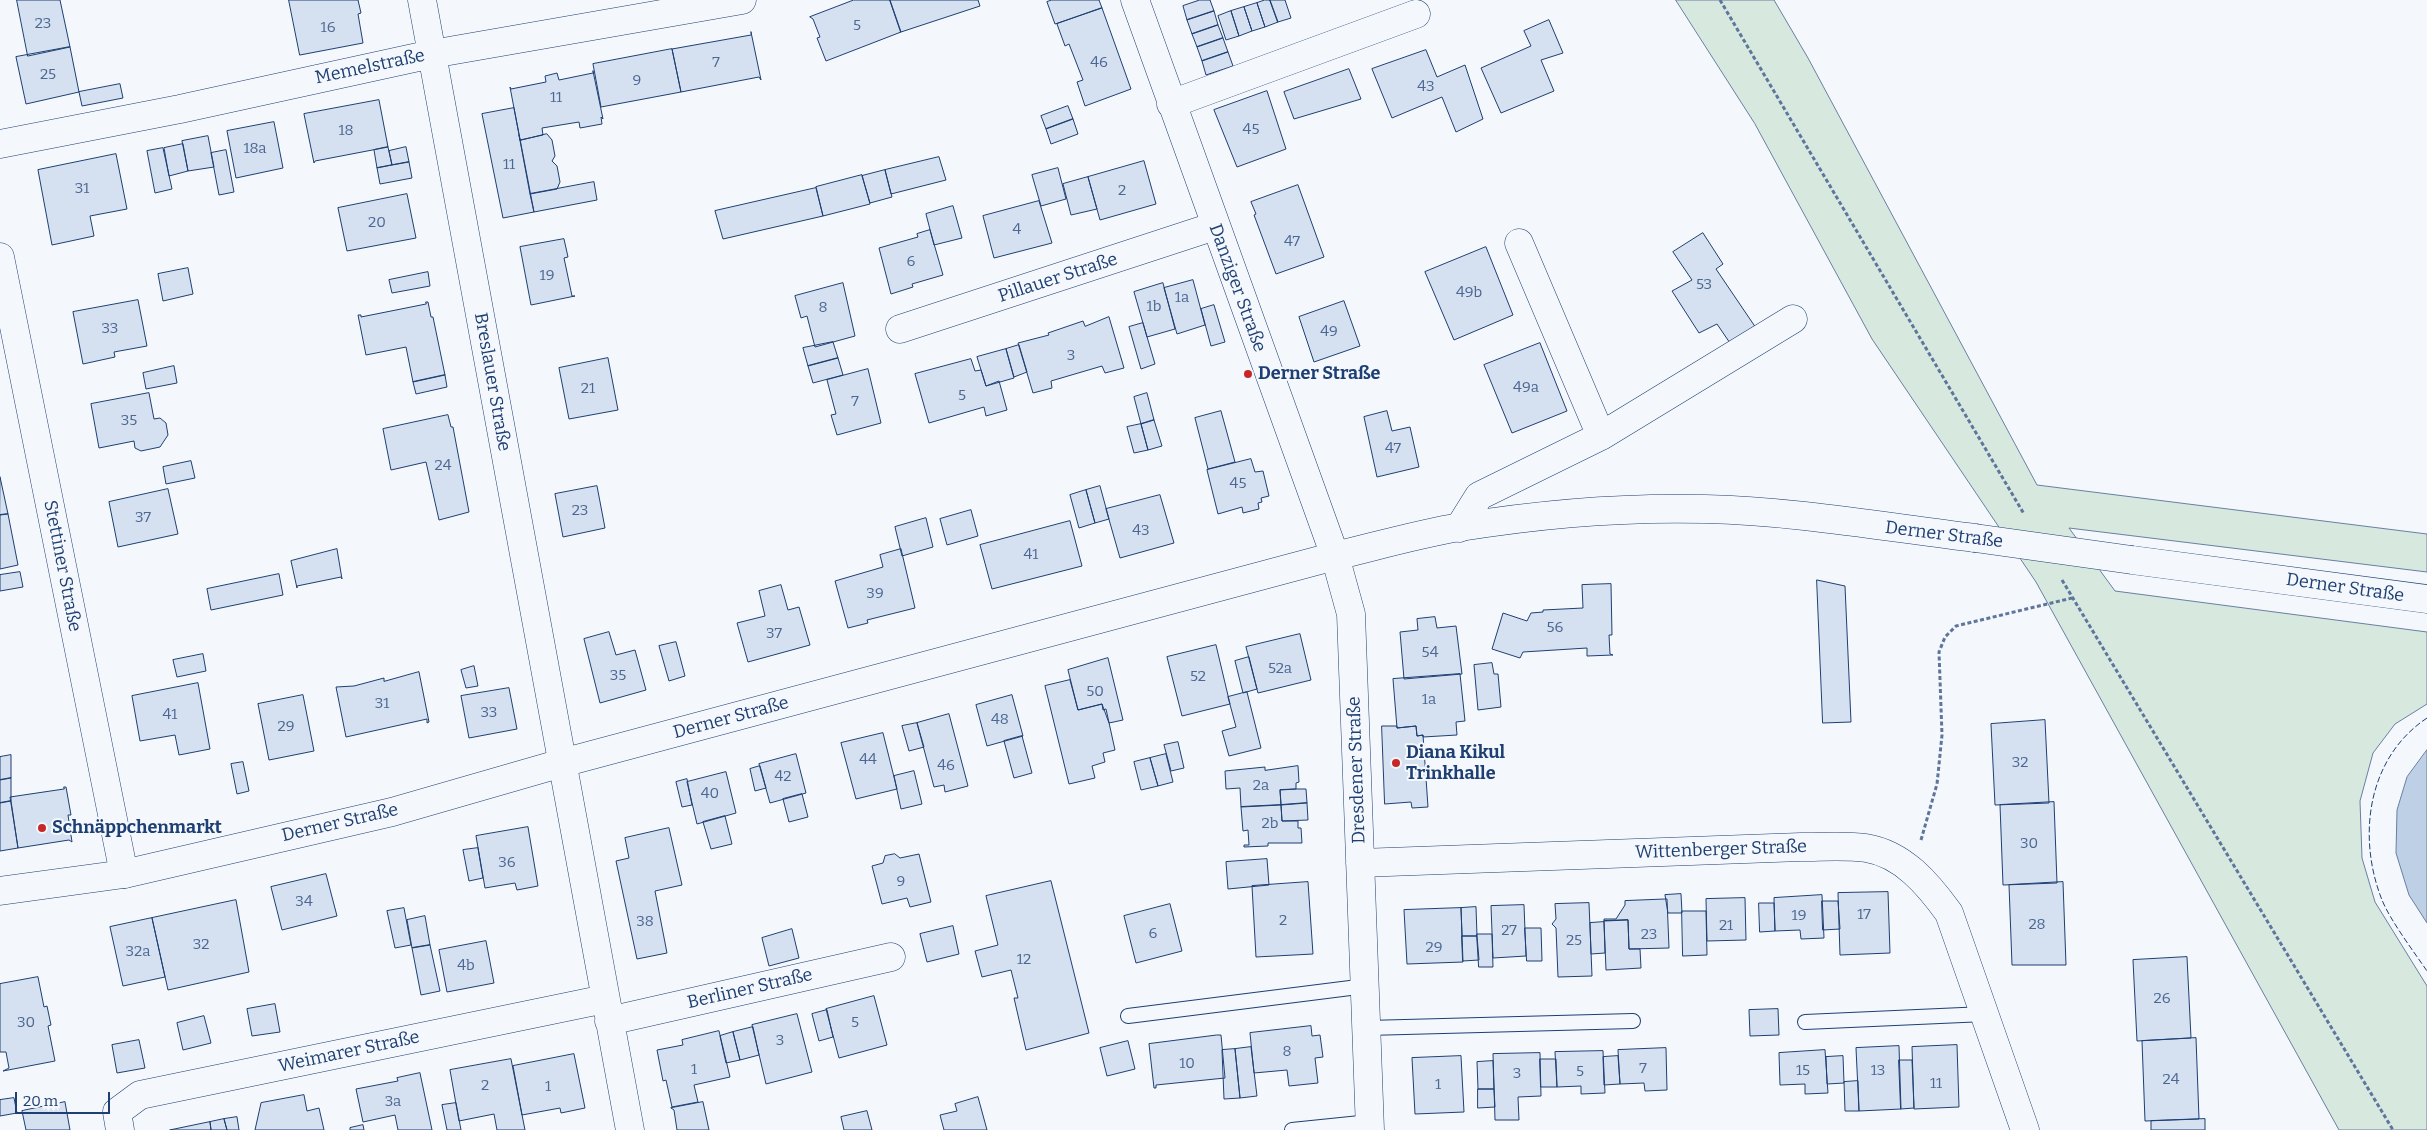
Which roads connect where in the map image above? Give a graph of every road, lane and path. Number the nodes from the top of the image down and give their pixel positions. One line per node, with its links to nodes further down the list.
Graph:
1 (422, 0): 6 (street, Breslauer Straße)
2 (1135, 0): 7 (street, Danziger Straße)
3 (1720, 0): 15 (path)
4 (730, 1): 6 (street, Memelstraße)
5 (1416, 14): 7 (street)
6 (432, 54): 8 (street, Memelstraße); 21 (street, Breslauer Straße)
7 (1172, 104): 9 (street, Danziger Straße)
8 (0, 144)
9 (1215, 226): 13 (street, Pillauer Straße); 17 (street, Danziger Straße)
10 (1519, 243): 14 (street)
11 (0, 257): 24 (street, Stettiner Straße)
12 (1793, 319): 14 (street)
13 (900, 329)
14 (1601, 436): 16 (street)
15 (2025, 516)
16 (1459, 528): 17 (street, Derner Straße); 20 (street, Derner Straße, bridge)
17 (1335, 556): 21 (street, Derner Straße); 22 (street, Dresdener Straße)
18 (2058, 573): 19 (path)
19 (2072, 598): 23 (path); 39 (path)
20 (2427, 599)
21 (562, 763): 24 (street, Derner Straße); 28 (street)
22 (1360, 862): 23 (street, Wittenberger Straße); 27 (street, Dresdener Straße)
23 (1913, 870): 29 (street, Wittenberger Straße)
24 (124, 874): 25 (street, Derner Straße)
25 (0, 891)
26 (891, 957): 28 (street, Berliner Straße)
27 (1366, 986): 30 (lane); 33 (street, Dresdener Straße)
28 (607, 1010): 35 (street, Weimarer Straße); 36 (street)
29 (1985, 1014): 32 (lane); 38 (street, Wittenberger Straße)
30 (1128, 1016)
31 (1633, 1021): 33 (lane)
32 (1805, 1022)
33 (1367, 1028): 34 (street, Dresdener Straße)
34 (1370, 1126): 37 (lane, Dresdener Straße)
35 (120, 1130)
36 (630, 1130)
37 (1292, 1130)
38 (2025, 1130)
39 (2393, 1130)

